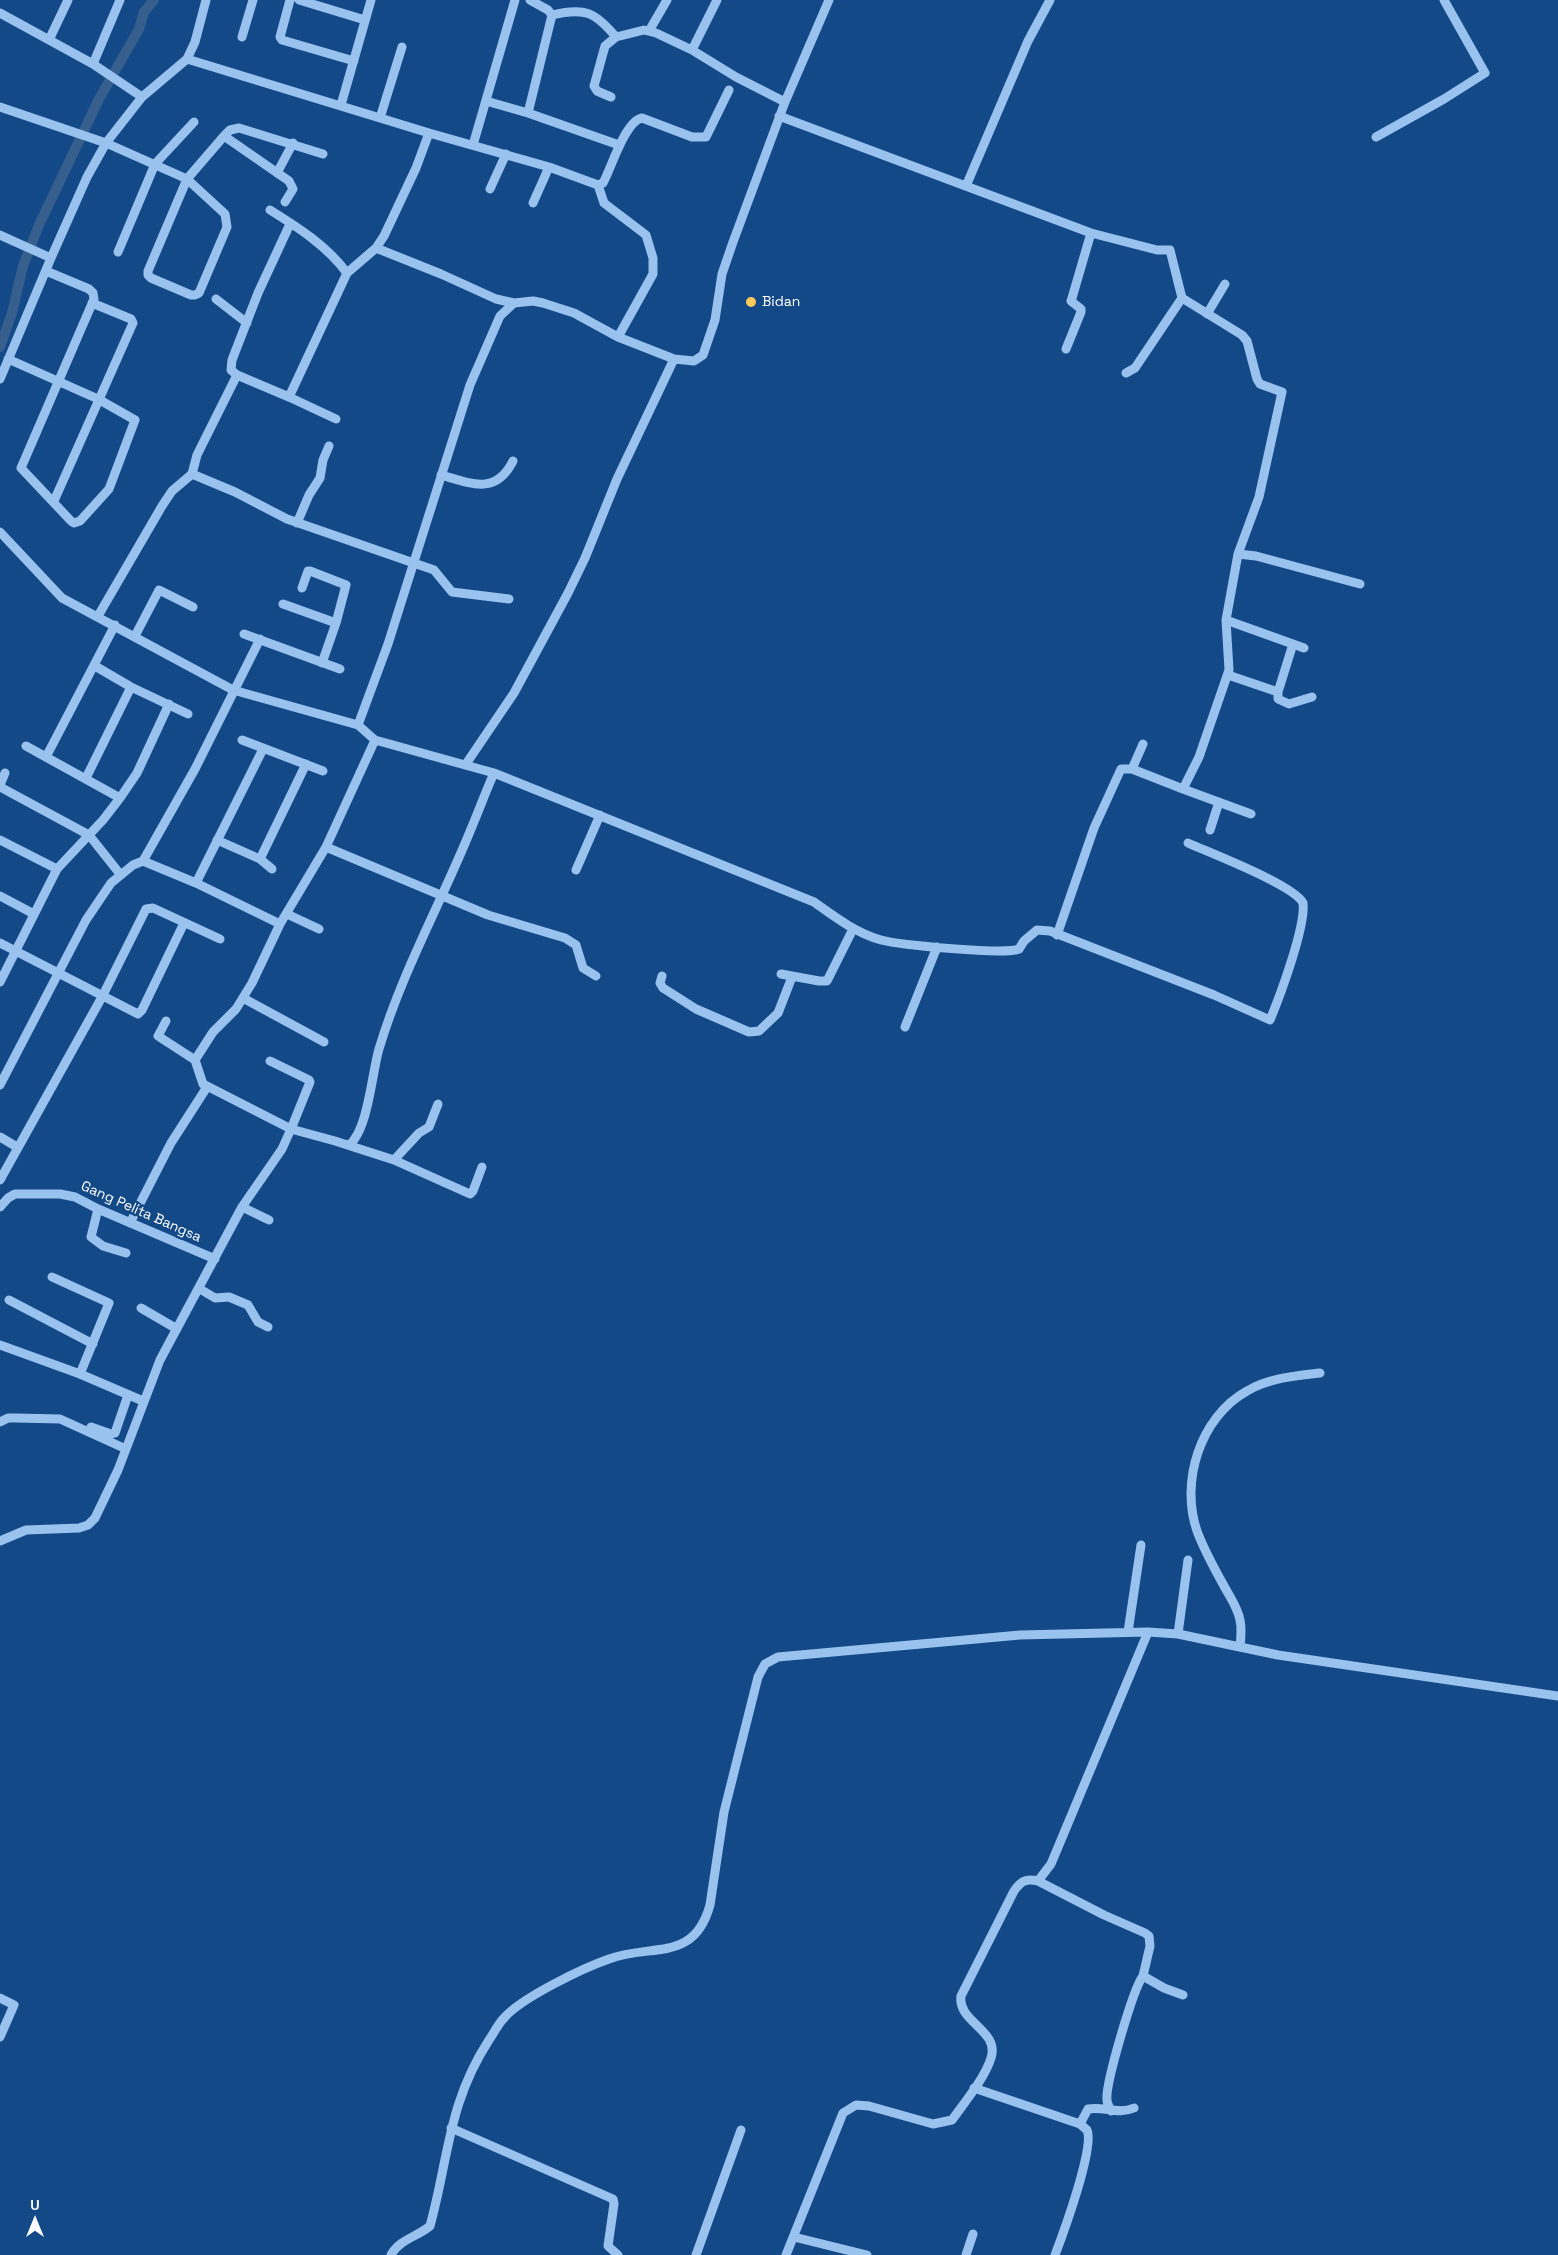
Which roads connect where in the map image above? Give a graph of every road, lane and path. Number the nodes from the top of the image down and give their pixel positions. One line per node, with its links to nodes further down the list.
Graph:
1 (68, 0): 21 (street)
2 (120, 0): 26 (street)
3 (206, 0): 24 (street)
4 (253, 0): 19 (street)
5 (290, 0): 25 (street)
6 (299, 0): 17 (street)
7 (371, 0): 17 (street)
8 (515, 0): 30 (street)
9 (530, 0): 16 (street)
10 (667, 0): 18 (street)
11 (717, 0): 23 (street)
12 (829, 0): 31 (street)
13 (1050, 0): 52 (street)
14 (1444, 0): 40 (street)
15 (0, 13): 21 (street)
16 (552, 15): 20 (street); 34 (street)
17 (365, 20): 25 (street)
18 (649, 30): 20 (street); 23 (street)
19 (242, 37)
20 (616, 37): 29 (street)
21 (49, 40): 26 (street)
22 (402, 47): 36 (street)
23 (692, 50): 31 (street)
24 (187, 59): 28 (street); 32 (street)
25 (354, 61): 32 (street)
26 (93, 64): 28 (street)
27 (729, 90): 44 (street)
28 (142, 97): 41 (street)
29 (610, 97)
30 (486, 102): 34 (street); 43 (street)
31 (785, 102): 35 (street)
32 (341, 105): 36 (street)
33 (0, 107): 41 (street)
34 (528, 113): 44 (street)
35 (779, 116): 52 (street); 75 (street)
36 (380, 118): 38 (street)
37 (194, 122): 47 (street)
38 (429, 133): 43 (street); 60 (street)
39 (224, 136): 42 (street); 49 (street); 50 (street)
40 (1376, 137)
41 (106, 143): 47 (street); 62 (street)
42 (293, 143): 45 (street); 49 (street)
43 (472, 145): 46 (street)
44 (619, 145): 51 (street)
45 (322, 154)
46 (506, 154): 48 (street); 53 (street)
47 (155, 164): 50 (street); 61 (street)
48 (549, 167): 51 (street); 55 (street)
49 (277, 173): 54 (street)
50 (187, 179): 50 (street)
51 (598, 185): 72 (street)
52 (966, 186): 58 (street)
53 (490, 189)
54 (285, 202)
55 (532, 203)
56 (270, 210): 57 (street)
57 (290, 224): 64 (street); 71 (street)
58 (1091, 233): 67 (street); 73 (street)
59 (4, 237): 62 (street)
60 (376, 248): 64 (street); 69 (street)
61 (118, 252)
62 (51, 258): 63 (street)
63 (46, 271): 68 (street); 74 (street)
64 (347, 273): 80 (street)
65 (1225, 284): 70 (street)
66 (216, 298): 71 (street)
67 (1182, 298): 70 (street); 76 (street)
68 (92, 303): 79 (street); 81 (street)
69 (514, 303): 72 (street); 86 (street)
70 (1207, 314): 90 (street)
71 (247, 323): 77 (street)
72 (618, 337): 75 (street)
73 (1066, 349)
74 (8, 359): 78 (street); 79 (street)
75 (674, 359): 124 (street)
76 (1126, 373)
77 (237, 375): 80 (street); 85 (street)
78 (0, 379)
79 (59, 383): 81 (street); 87 (street)
80 (289, 397): 82 (street)
81 (98, 399): 87 (street); 87 (street)
82 (336, 419)
83 (329, 446): 88 (street)
84 (513, 460): 86 (street)
85 (192, 474): 88 (street); 97 (street)
86 (441, 475): 91 (street)
87 (54, 501)
88 (297, 523): 91 (street)
89 (0, 532): 97 (street)
90 (1238, 554): 92 (street); 98 (street)
91 (413, 563): 94 (street); 116 (street)
92 (1360, 584)
93 (302, 588): 99 (street)
94 (509, 599)
95 (283, 604): 99 (street)
96 (193, 607): 102 (street)
97 (98, 616): 100 (street)
98 (1226, 620): 104 (street); 109 (street)
99 (336, 623): 106 (street)
100 (115, 625): 102 (street); 107 (street)
101 (244, 634): 103 (street)
102 (135, 636): 111 (street)
103 (260, 639): 106 (street); 111 (street)
104 (1293, 644): 105 (street); 112 (street)
105 (1304, 648)
106 (322, 663): 108 (street)
107 (95, 666): 110 (street); 122 (street)
108 (340, 669)
109 (1228, 675): 112 (street); 131 (street)
110 (131, 687): 114 (street); 129 (street)
111 (233, 690): 116 (street); 143 (street)
112 (1278, 692): 113 (street)
113 (1312, 697)
114 (169, 704): 115 (street); 132 (street)
115 (188, 714)
116 (358, 725): 118 (street)
117 (242, 740): 121 (street)
118 (375, 740): 124 (street); 141 (street)
119 (1143, 744): 125 (street)
120 (26, 746): 122 (street)
121 (263, 748): 123 (street); 139 (street)
122 (46, 757): 129 (street)
123 (306, 764): 126 (street); 142 (street)
124 (466, 764): 128 (street)
125 (1132, 769): 131 (street); 157 (street)
126 (323, 771)
127 (5, 773): 130 (street)
128 (494, 773): 134 (street); 150 (street)
129 (86, 778): 132 (street)
130 (0, 786): 137 (street)
131 (1183, 789): 133 (street)
132 (120, 798): 137 (street)
133 (1219, 802): 135 (street); 136 (street)
134 (600, 814): 146 (street); 156 (street)
135 (1251, 814)
136 (1210, 830)
137 (89, 835): 144 (street); 147 (street)
138 (0, 840): 144 (street)
139 (217, 840): 142 (street); 148 (street)
140 (1188, 843): 157 (street)
141 (326, 847): 150 (street); 152 (street)
142 (260, 859): 145 (street)
143 (143, 861): 147 (street); 148 (street)
144 (57, 869): 151 (street)
145 (272, 869)
146 (576, 870)
147 (120, 874): 162 (street)
148 (196, 884): 154 (street)
149 (0, 896): 151 (street)
150 (440, 896): 164 (street); 180 (street)
151 (34, 914): 161 (street)
152 (286, 914): 154 (street); 155 (street)
153 (184, 923): 158 (street); 168 (street); 168 (street)
154 (280, 924): 169 (street)
155 (319, 929)
156 (853, 929): 160 (street); 166 (street)
157 (1057, 935): 160 (street)
158 (220, 939)
159 (0, 943): 161 (street)
160 (937, 946): 171 (street)
161 (16, 952): 162 (street); 167 (street)
162 (57, 974): 168 (street); 175 (street)
163 (781, 974): 166 (street)
164 (596, 976)
165 (662, 976): 166 (street)
166 (792, 976)
167 (0, 982)
168 (102, 997): 181 (street)
169 (243, 998): 172 (street); 173 (street)
170 (166, 1021): 173 (street)
171 (904, 1027)
172 (324, 1042)
173 (195, 1060): 176 (street)
174 (270, 1061): 178 (street)
175 (0, 1085)
176 (207, 1087): 178 (street); 189 (street)
177 (438, 1104): 182 (street)
178 (291, 1129): 180 (street); 186 (street)
179 (0, 1137): 181 (street)
180 (349, 1145): 182 (street)
181 (17, 1147): 184 (street)
182 (394, 1160): 183 (street)
183 (482, 1167)
184 (0, 1180)
185 (0, 1207): 187 (street, Gang Pelita Bangsa)
186 (242, 1207): 188 (street); 191 (street)
187 (98, 1209): 189 (street, Gang Pelita Bangsa); 190 (street)
188 (269, 1220)
189 (130, 1223): 191 (street, Gang Pelita Bangsa)
190 (126, 1253)
191 (215, 1259): 193 (street)
192 (52, 1277): 198 (street)
193 (200, 1289): 196 (street); 197 (street)
194 (9, 1300): 198 (street)
195 (141, 1308): 197 (street)
196 (268, 1327)
197 (177, 1329): 203 (street)
198 (93, 1344): 201 (street)
199 (0, 1345): 201 (street)
200 (1320, 1373): 213 (street)
201 (80, 1374): 202 (street)
202 (128, 1395): 203 (street); 205 (street)
203 (143, 1402): 206 (street)
204 (0, 1422): 205 (street)
205 (88, 1431): 206 (street)
206 (126, 1449): 207 (street)
207 (0, 1541)
208 (1141, 1545): 210 (street)
209 (1188, 1560): 212 (street)
210 (1128, 1632): 211 (street); 224 (street)
211 (1148, 1632): 212 (street); 215 (street)
212 (1178, 1634): 213 (street)
213 (1240, 1647): 214 (street)
214 (1558, 1696)
215 (1038, 1881): 216 (street); 220 (street)
216 (1142, 1976): 217 (street); 222 (street)
217 (1183, 1995)
218 (0, 1998): 219 (street)
219 (0, 2037)
220 (974, 2088): 223 (street); 227 (street)
221 (1134, 2108): 222 (street)
222 (1111, 2111): 223 (street)
223 (1080, 2124): 234 (street)
224 (451, 2128): 228 (street); 229 (street)
225 (741, 2130): 230 (street)
226 (973, 2234): 233 (street)
227 (794, 2236): 231 (street); 232 (street)
228 (391, 2255)
229 (618, 2255)
230 (696, 2255)
231 (786, 2255)
232 (868, 2255)
233 (966, 2255)
234 (1055, 2255)

